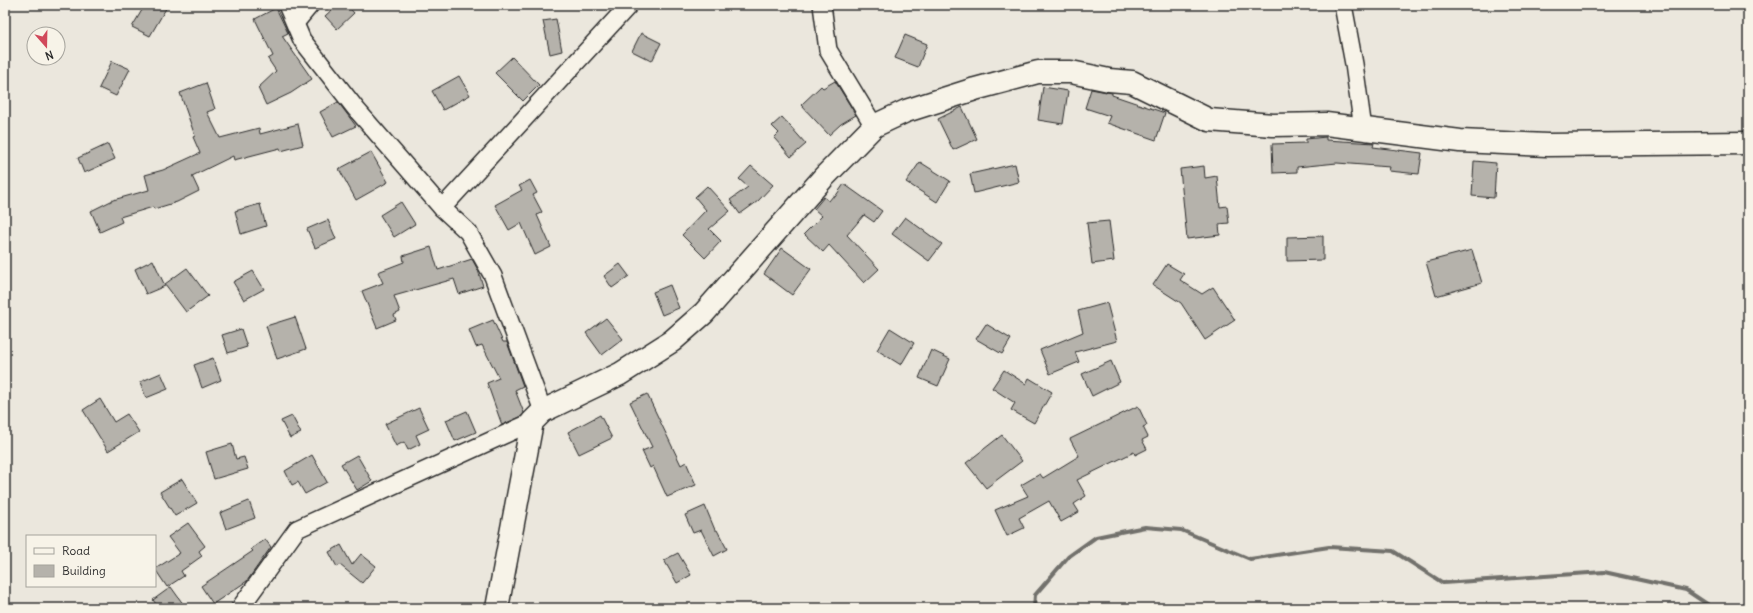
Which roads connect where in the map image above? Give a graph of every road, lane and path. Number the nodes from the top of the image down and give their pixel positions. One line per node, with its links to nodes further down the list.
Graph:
1 (286, 5): 6 (street)
2 (310, 5): 6 (street)
3 (629, 5): 10 (street)
4 (822, 5): 7 (street)
5 (1343, 5): 8 (street)
6 (295, 23): 10 (street)
7 (874, 126): 8 (street); 11 (street)
8 (1363, 129): 9 (street)
9 (1748, 143)
10 (442, 208): 11 (street)
11 (537, 417): 12 (street); 13 (street)
12 (240, 608)
13 (497, 608)

